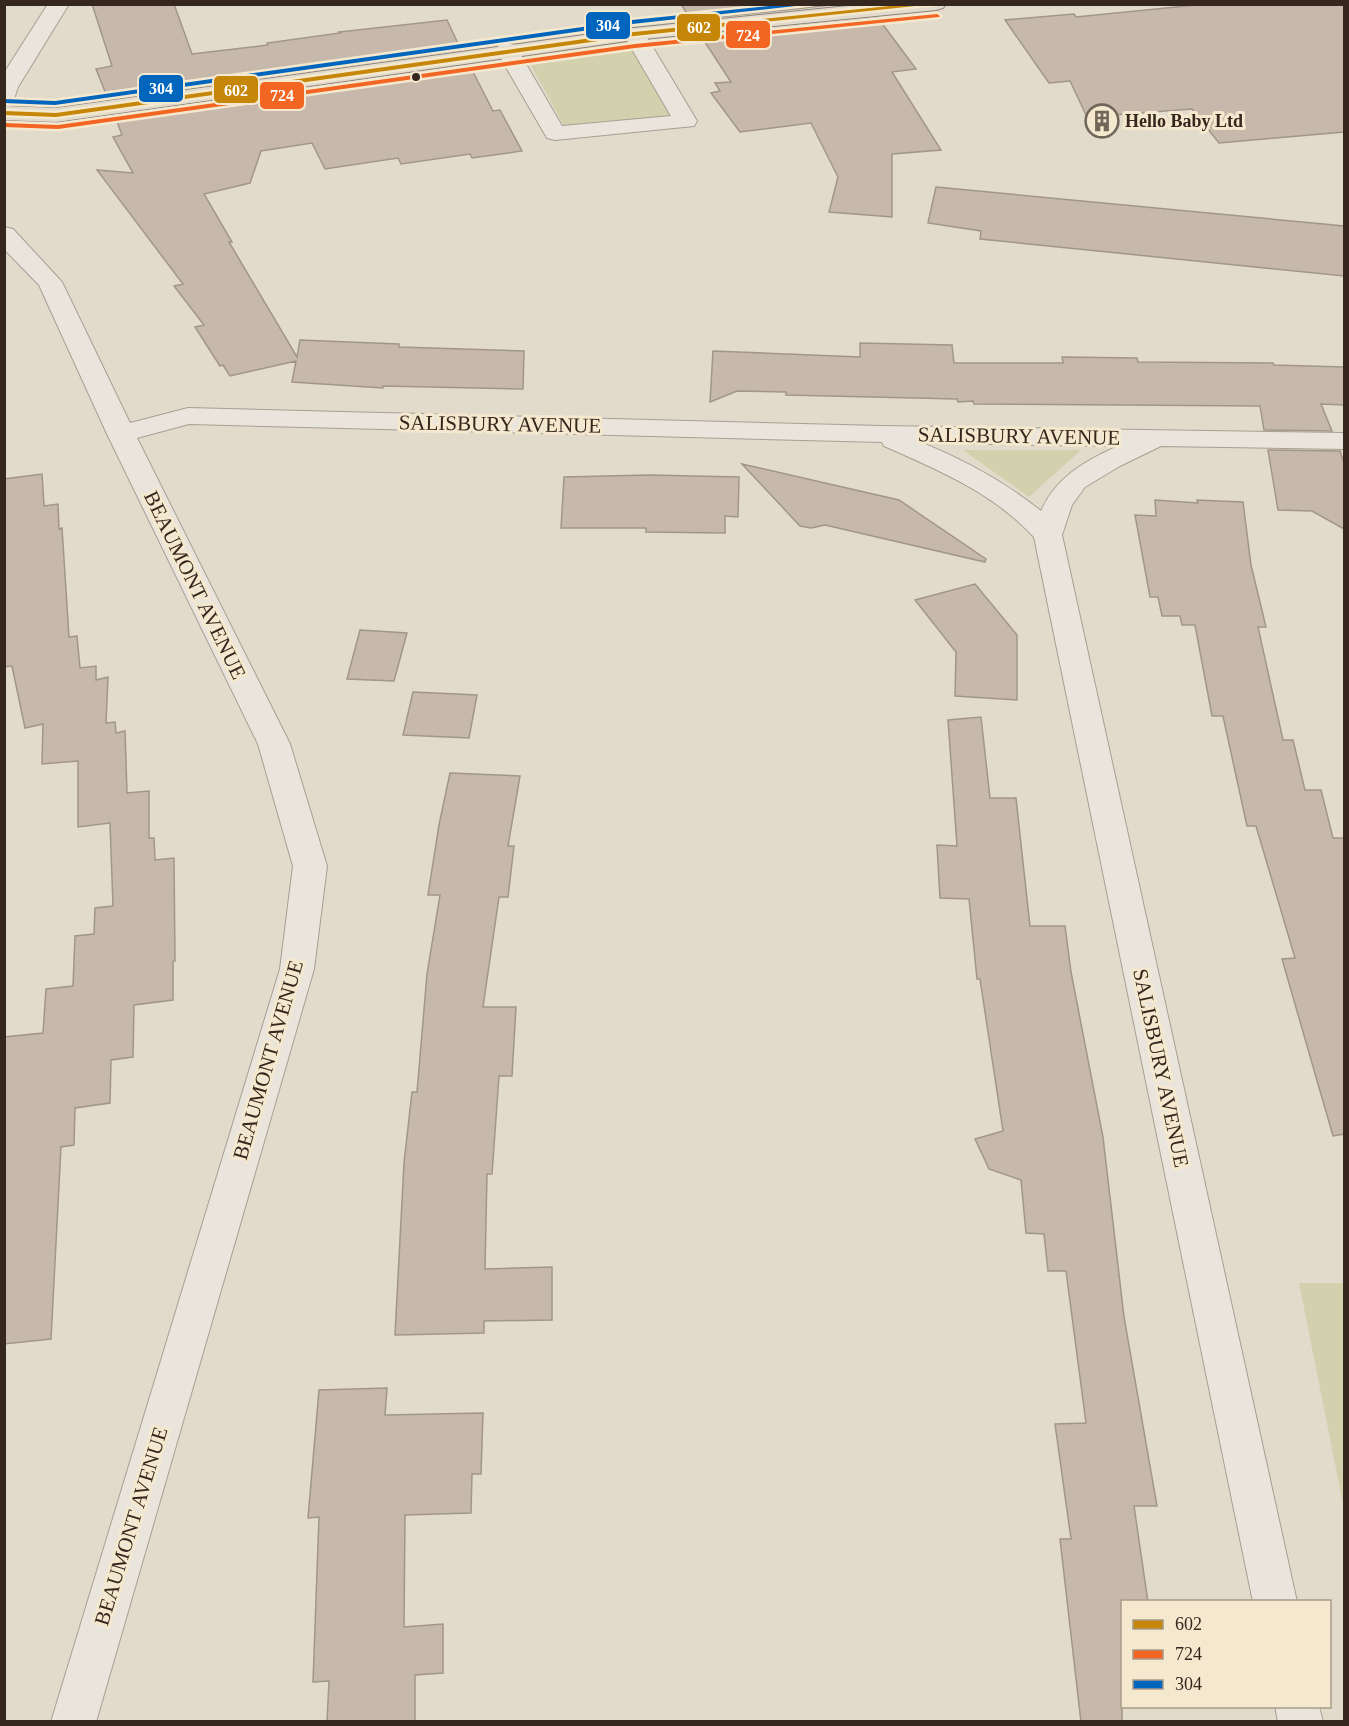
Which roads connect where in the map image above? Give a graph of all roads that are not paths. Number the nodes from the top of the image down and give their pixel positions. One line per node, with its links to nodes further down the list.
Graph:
1 (59, 4): 5 (street)
2 (936, 4): 3 (main road)
3 (634, 34): 4 (main road); 4 (street)
4 (507, 50): 6 (main road)
5 (4, 100)
6 (4, 113)
7 (4, 234): 8 (street, BEAUMONT AVENUE)
8 (121, 434): 9 (street, SALISBURY AVENUE); 14 (street, BEAUMONT AVENUE)
9 (881, 434): 10 (street, SALISBURY AVENUE); 12 (street, SALISBURY AVENUE)
10 (1158, 438): 11 (street, SALISBURY AVENUE); 12 (street, SALISBURY AVENUE)
11 (1344, 441)
12 (1048, 535): 13 (street, SALISBURY AVENUE)
13 (1275, 1600)
14 (73, 1722)

